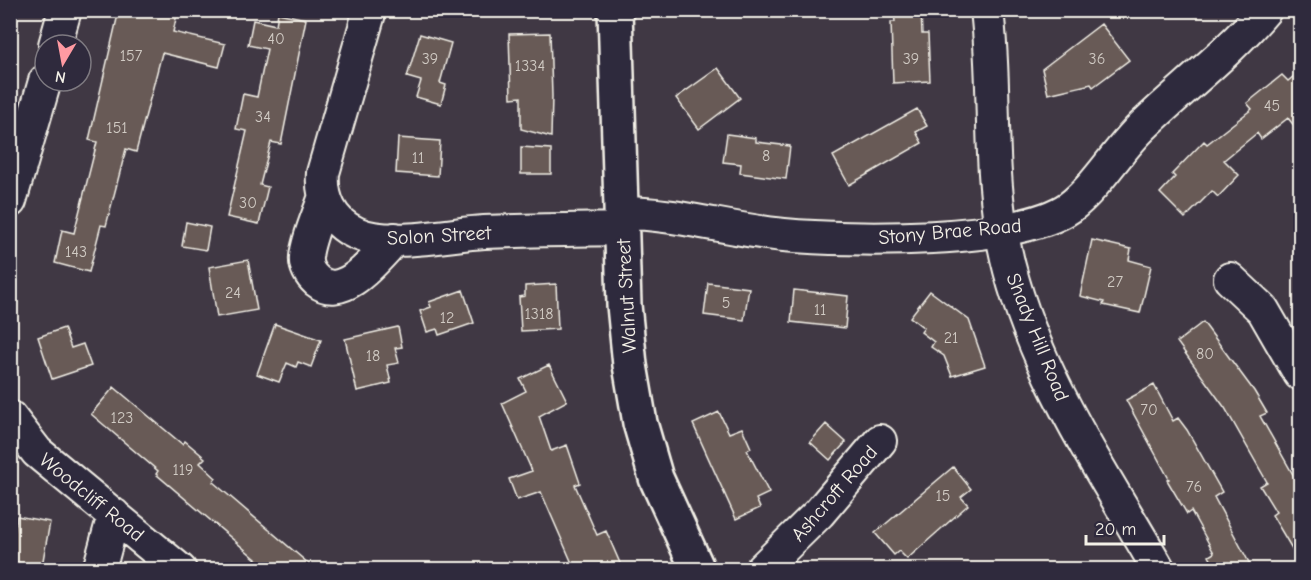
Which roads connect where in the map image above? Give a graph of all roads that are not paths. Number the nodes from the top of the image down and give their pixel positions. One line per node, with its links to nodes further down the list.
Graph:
1 (65, 10): 6 (street)
2 (370, 10): 8 (street)
3 (615, 10): 10 (main road, Walnut Street)
4 (987, 10): 11 (street, Shady Hill Road)
5 (1265, 10): 11 (street, Stony Brae Road)
6 (58, 33)
7 (42, 93): 9 (street)
8 (324, 199): 12 (street, Solon Street); 12 (street)
9 (10, 201)
10 (622, 221): 11 (street, Stony Brae Road); 12 (street, Solon Street); 20 (main road, Walnut Street)
11 (1001, 230): 22 (street, Shady Hill Road)
12 (395, 239)
13 (1230, 279): 14 (street)
14 (1300, 374)
15 (10, 417): 17 (street, Woodcliff Road)
16 (880, 441): 21 (street, Ashcroft Road)
17 (114, 515): 18 (street); 19 (street, Woodcliff Road)
18 (99, 570)
19 (180, 570)
20 (698, 570)
21 (761, 570)
22 (1159, 570)

